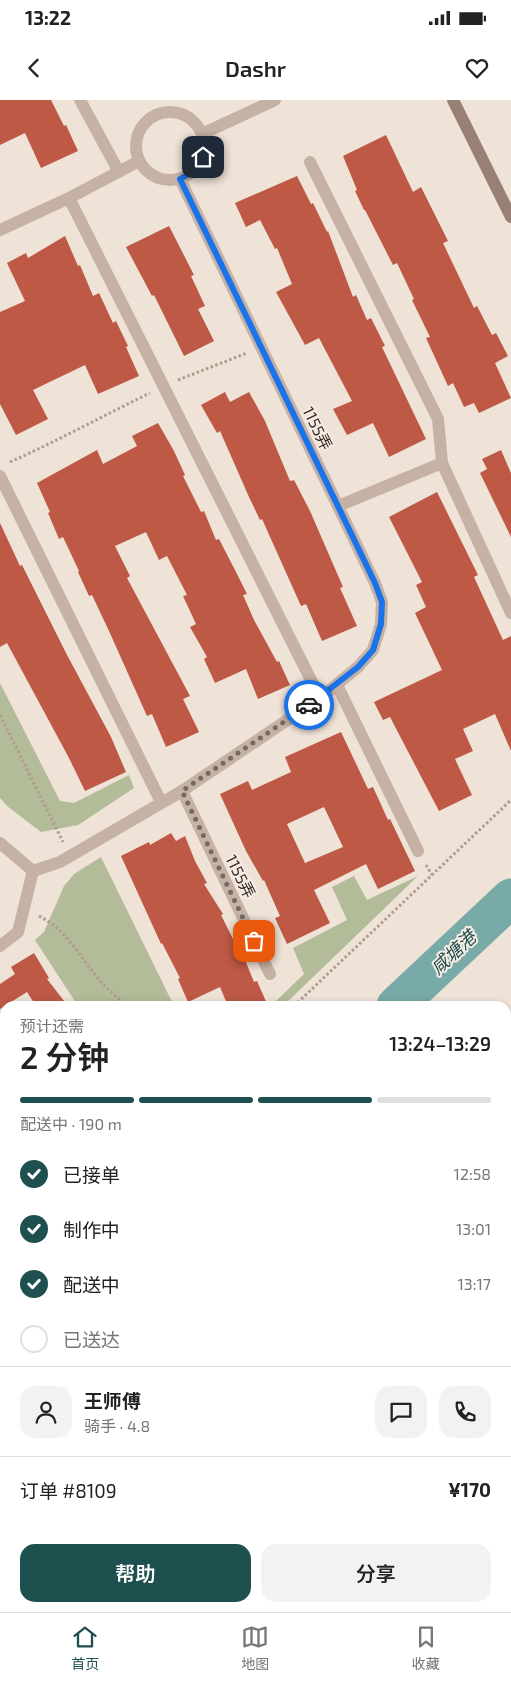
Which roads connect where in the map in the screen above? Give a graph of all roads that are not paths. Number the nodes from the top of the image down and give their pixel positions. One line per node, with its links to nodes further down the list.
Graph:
1 (80, 100): 7 (street)
2 (275, 100): 4 (street)
3 (453, 100): 10 (main road)
4 (202, 134): 5 (street); 8 (street)
5 (139, 161): 7 (street); 8 (street)
6 (310, 162): 12 (street)
7 (119, 172): 9 (street)
8 (180, 179): 14 (street, 1155弄)
9 (69, 198): 11 (street); 17 (street)
10 (511, 217)
11 (0, 230)
12 (442, 462): 14 (street); 15 (street)
13 (0, 476): 19 (street)
14 (338, 506): 16 (street, 1155弄)
15 (511, 612)
16 (337, 685): 17 (street, 1155弄); 21 (street)
17 (320, 698): 18 (street, 1155弄)
18 (182, 791): 19 (street, 1155弄); 24 (street, 1155弄)
19 (161, 802): 22 (street, 1155弄)
20 (0, 842): 22 (street)
21 (418, 851)
22 (34, 871): 23 (street)
23 (0, 946)
24 (270, 974)

